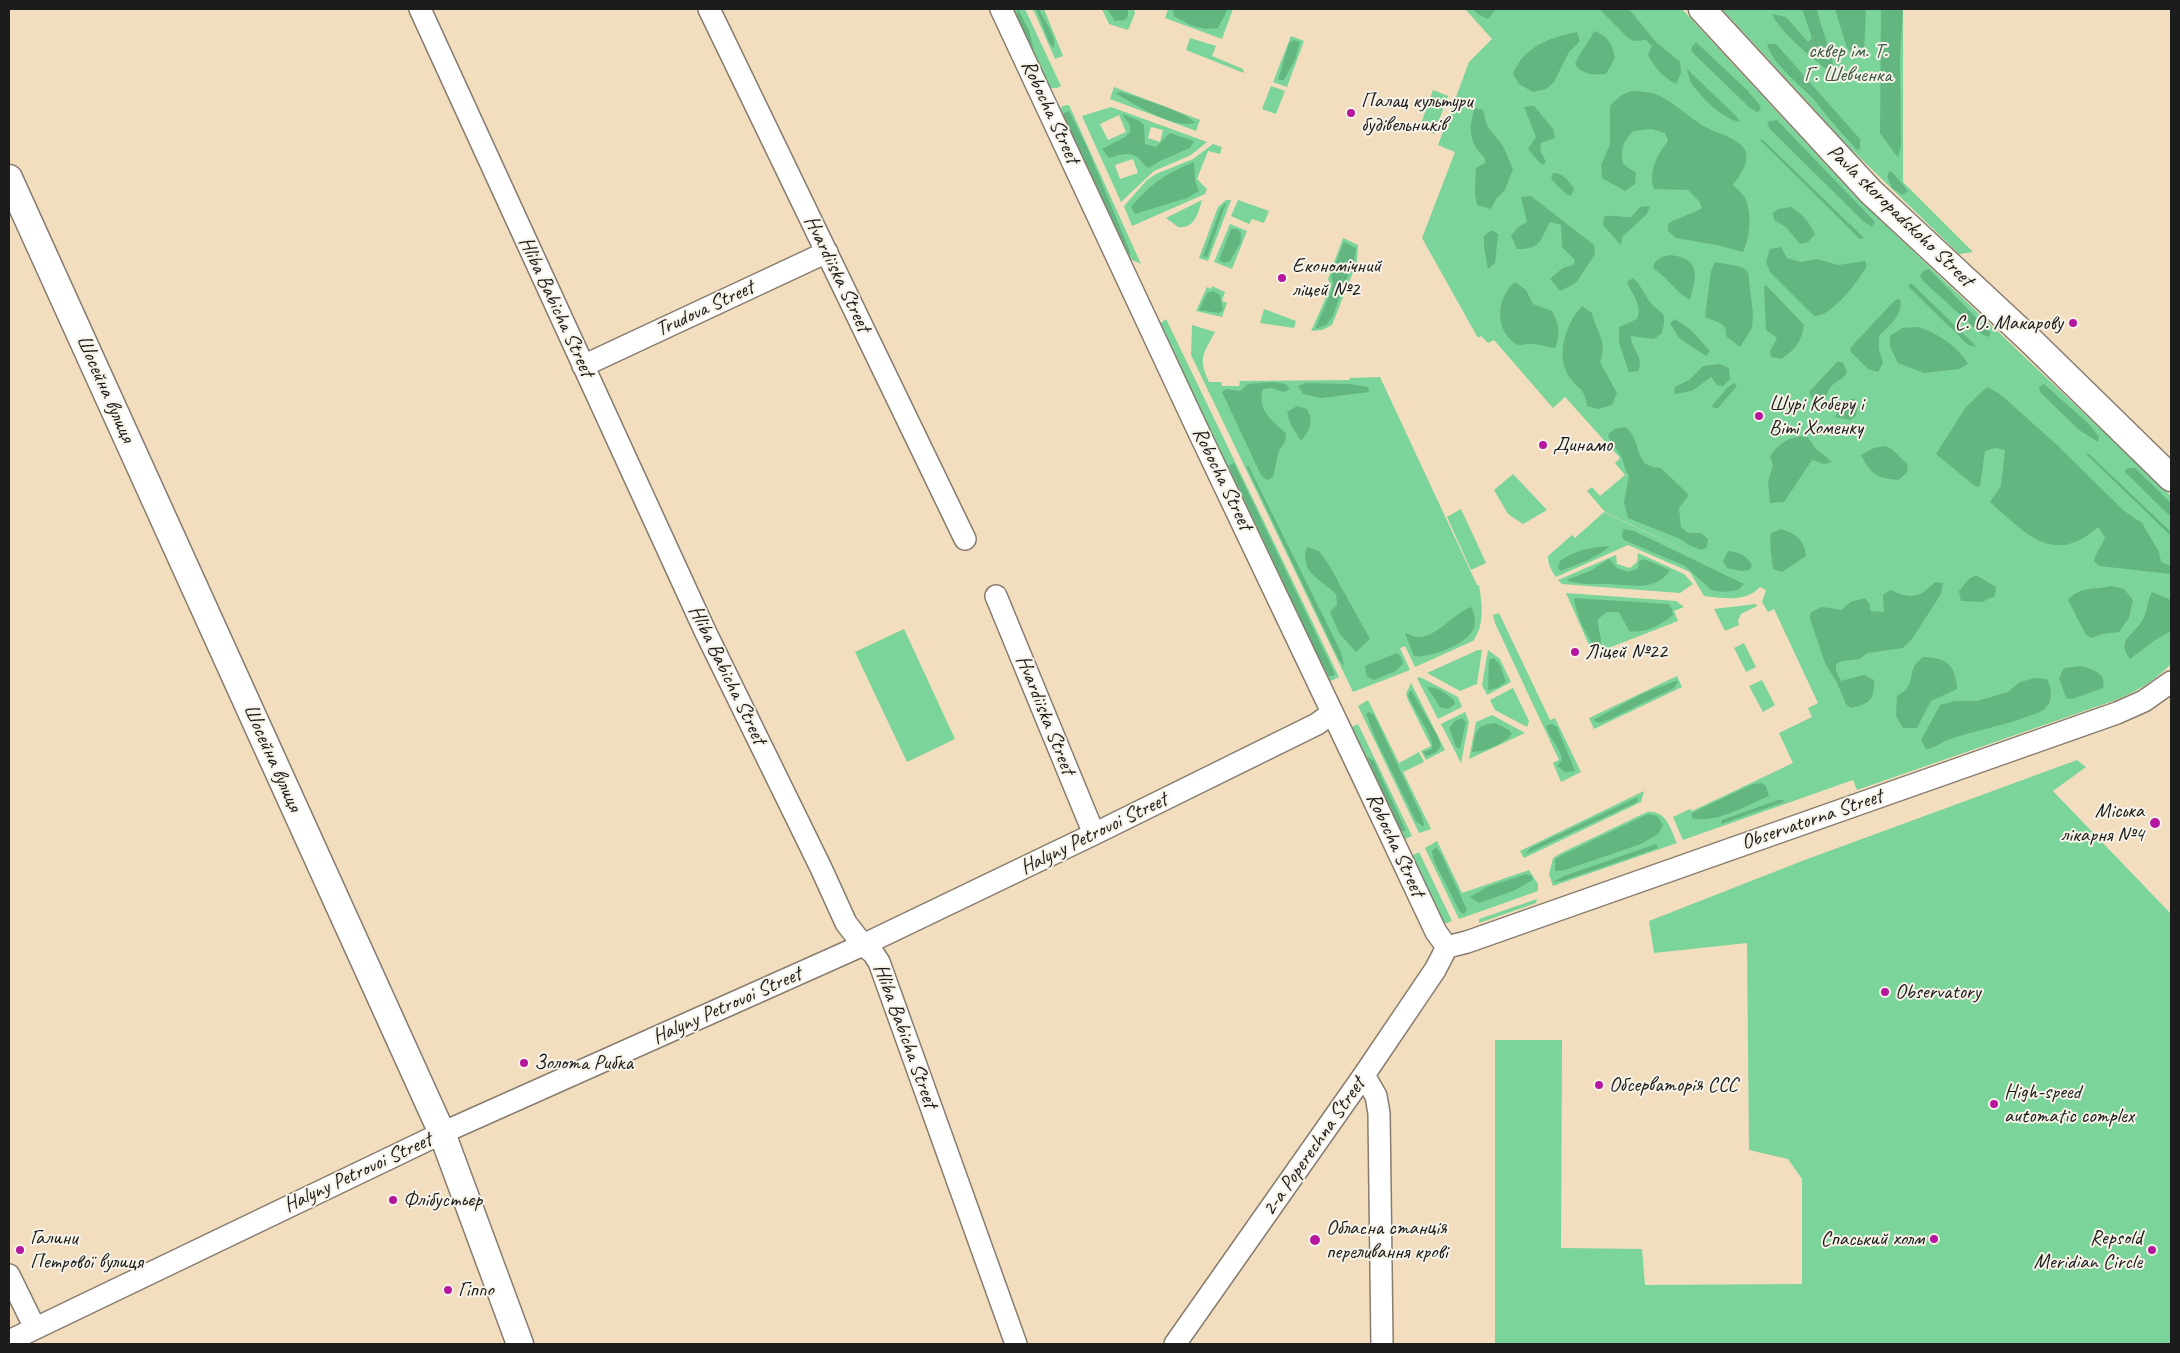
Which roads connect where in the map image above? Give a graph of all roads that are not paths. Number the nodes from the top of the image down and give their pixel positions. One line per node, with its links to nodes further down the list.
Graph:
1 (420, 9): 7 (street, Hliba Babicha Street)
2 (709, 9): 6 (street, Hvardiiska Street)
3 (1001, 9): 12 (street, Robocha Street)
4 (1702, 9): 8 (street, Pavla skoropadskoho Street)
5 (9, 178): 17 (street, Шосейна вулиця)
6 (827, 252): 7 (street, Trudova Street); 9 (street, Hvardiiska Street)
7 (584, 366): 14 (street, Hliba Babicha Street)
8 (2171, 478)
9 (965, 539)
10 (996, 596): 13 (street, Hvardiiska Street)
11 (2171, 682): 15 (street, Observatorna Street)
12 (1332, 713): 13 (street, Halyny Petrovoi Street); 15 (street, Robocha Street)
13 (1094, 834): 14 (street, Halyny Petrovoi Street)
14 (863, 945): 17 (street, Halyny Petrovoi Street); 22 (street, Hliba Babicha Street)
15 (1447, 947): 16 (street, 2-a Poperechna Street)
16 (1364, 1075): 23 (street, 2-a Poperechna Street); 24 (street)
17 (442, 1133): 19 (street, Halyny Petrovoi Street); 21 (street, Шосейна вулиця)
18 (9, 1275): 19 (street)
19 (35, 1328): 20 (street, Halyny Petrovoi Street)
20 (9, 1341)
21 (520, 1344)
22 (1016, 1344)
23 (1175, 1344)
24 (1382, 1344)

